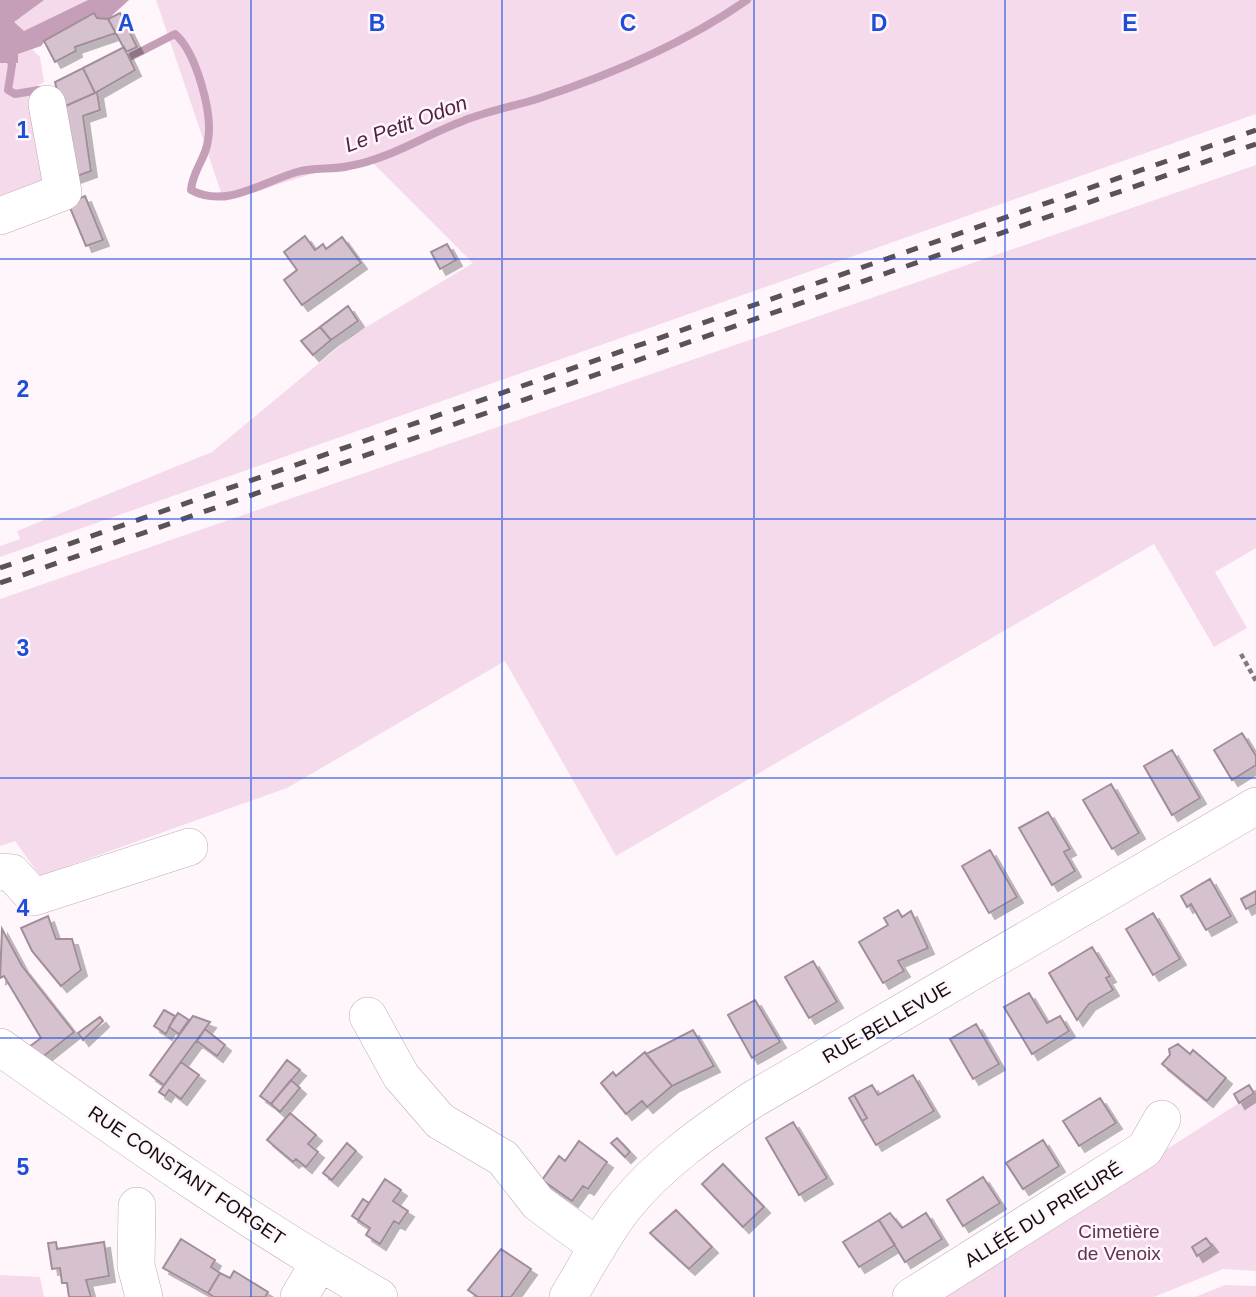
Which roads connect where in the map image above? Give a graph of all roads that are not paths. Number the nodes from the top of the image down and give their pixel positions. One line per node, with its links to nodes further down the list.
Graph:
1 (47, 104): 2 (street)
2 (0, 216)
3 (1256, 806): 10 (street, RUE BELLEVUE)
4 (188, 846): 5 (street)
5 (0, 872)
6 (368, 1016): 10 (street)
7 (0, 1047): 11 (street, RUE CONSTANT FORGET)
8 (1162, 1119): 16 (street, ALLÉE DU PRIEURÉ)
9 (137, 1206): 12 (street)
10 (598, 1247): 15 (street, RUE BELLEVUE)
11 (319, 1263): 13 (street); 14 (street, RUE CONSTANT FORGET)
12 (144, 1297)
13 (299, 1297)
14 (379, 1297)
15 (568, 1297)
16 (911, 1297)

